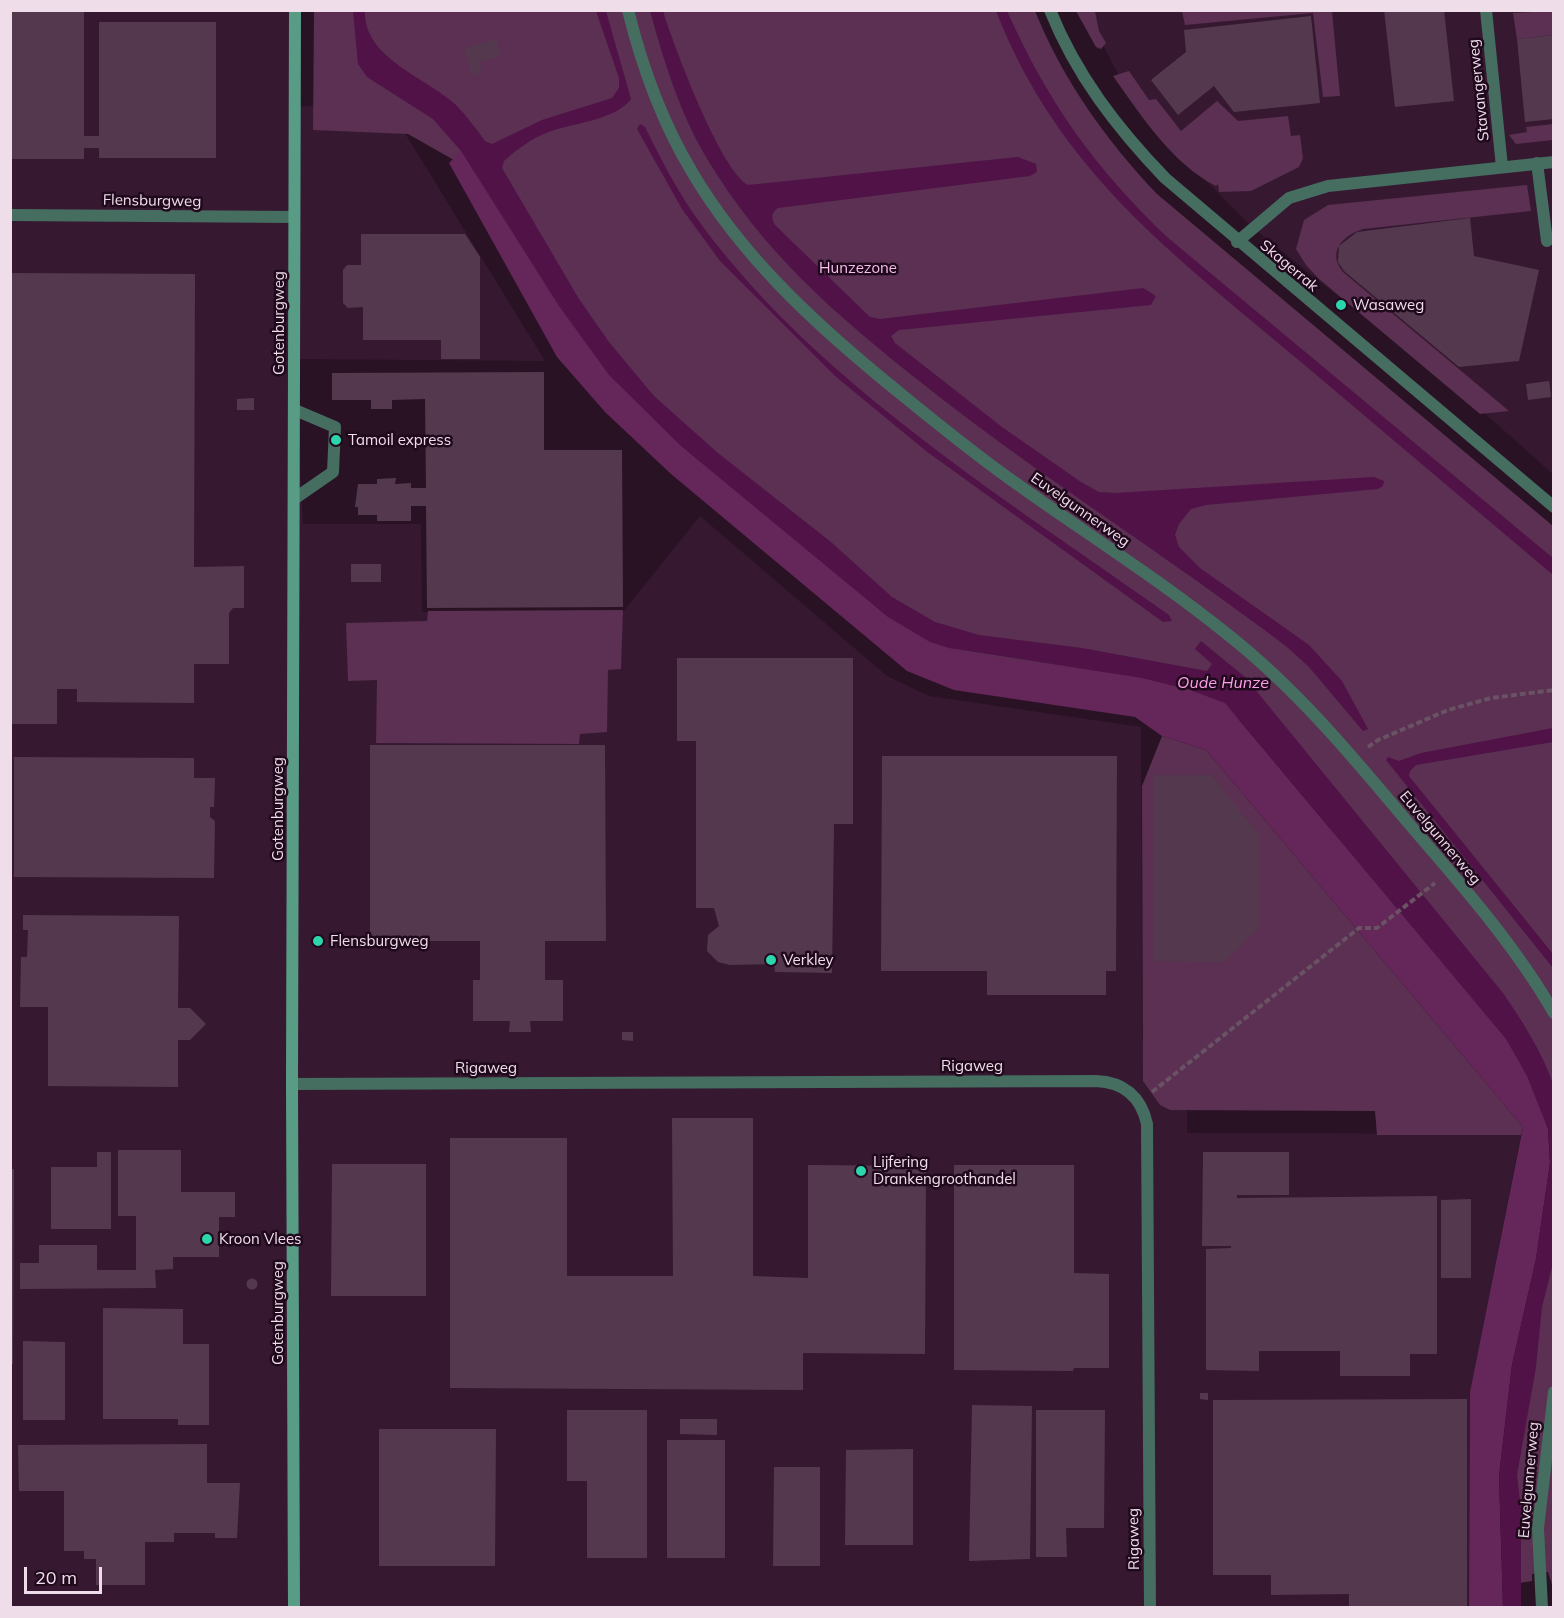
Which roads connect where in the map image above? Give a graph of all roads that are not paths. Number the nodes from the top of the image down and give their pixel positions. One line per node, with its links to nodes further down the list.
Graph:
1 (295, 10): 9 (street, Gotenburgweg)
2 (628, 10): 15 (street, Euvelgunnerweg)
3 (1050, 10): 11 (street, Skagerrak)
4 (1486, 10): 7 (street, Stavangerweg)
5 (1554, 162): 6 (street)
6 (1537, 163): 7 (street); 10 (street)
7 (1502, 167): 11 (street)
8 (10, 215): 9 (street, Flensburgweg)
9 (294, 217): 12 (street, Gotenburgweg)
10 (1547, 241)
11 (1237, 242): 14 (street, Skagerrak)
12 (294, 410): 13 (street, Gotenburgweg); 13 (street)
13 (294, 499): 16 (street, Gotenburgweg)
14 (1554, 507)
15 (1554, 1013)
16 (292, 1084): 18 (street, Gotenburgweg); 19 (street, Rigaweg)
17 (1554, 1392): 20 (street, Euvelgunnerweg)
18 (294, 1608)
19 (1150, 1608)
20 (1542, 1608)

